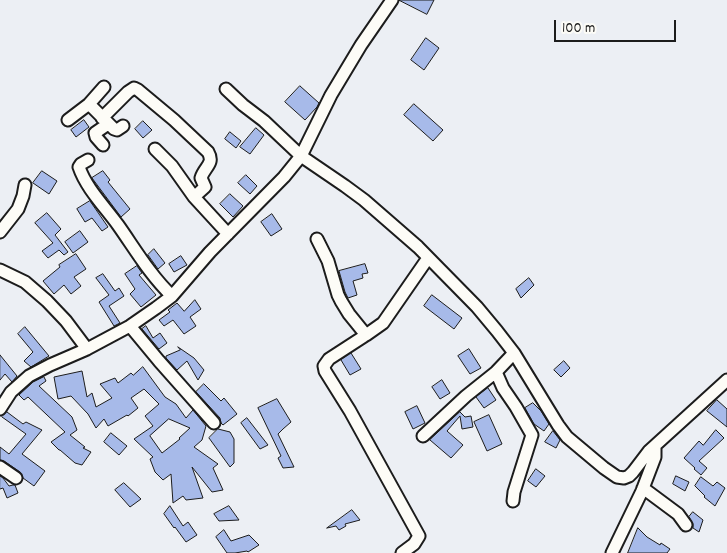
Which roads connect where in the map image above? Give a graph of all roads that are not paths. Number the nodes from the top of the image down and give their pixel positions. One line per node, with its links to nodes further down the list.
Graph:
1 (392, 0): 10 (street)
2 (104, 87): 4 (street)
3 (226, 90): 10 (street)
4 (89, 104): 5 (street); 6 (street)
5 (68, 120)
6 (105, 121): 7 (street); 8 (street); 13 (street)
7 (123, 126)
8 (103, 145)
9 (155, 149): 13 (street)
10 (301, 156): 15 (street); 17 (street)
11 (88, 160): 19 (street)
12 (25, 185): 14 (street)
13 (194, 197): 15 (street)
14 (0, 232)
15 (228, 234): 19 (street)
16 (317, 239): 21 (street)
17 (428, 258): 21 (street); 23 (street)
18 (0, 270): 22 (street)
19 (172, 296): 20 (street)
20 (130, 326): 22 (street); 27 (street)
21 (366, 336): 35 (street)
22 (87, 349): 26 (street)
23 (514, 353): 24 (street); 29 (street)
24 (496, 372): 28 (street); 33 (street)
25 (727, 380): 29 (street)
26 (0, 409)
27 (214, 423)
28 (423, 436)
29 (655, 446): 32 (street)
30 (0, 467): 31 (street)
31 (16, 478)
32 (643, 488): 34 (street); 36 (street)
33 (514, 501)
34 (686, 525)
35 (402, 553)
36 (612, 553)

